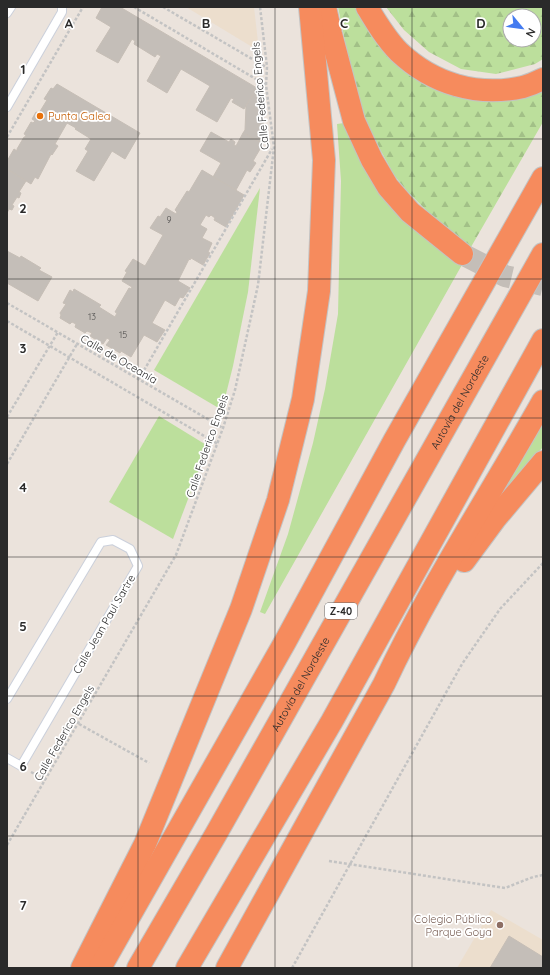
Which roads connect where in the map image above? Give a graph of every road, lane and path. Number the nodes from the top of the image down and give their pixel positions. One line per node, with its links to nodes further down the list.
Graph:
1 (11, 7): 10 (lane)
2 (62, 7): 14 (lane)
3 (83, 7): 15 (path)
4 (134, 7): 13 (path)
5 (163, 7): 11 (path)
6 (260, 7): 11 (path, Calle Federico Engels)
7 (310, 7): 46 (highway)
8 (325, 7): 18 (highway)
9 (367, 7): 12 (highway)
10 (7, 13)
11 (267, 67): 13 (path, Calle Federico Engels)
12 (543, 79)
13 (266, 85): 16 (path, Calle Federico Engels)
14 (7, 107)
15 (7, 137)
16 (274, 147): 27 (path); 30 (path, Calle Federico Engels)
17 (543, 178): 47 (highway)
18 (462, 254)
19 (543, 254): 48 (highway, Autovía del Nordeste / Z-40)
20 (7, 303): 22 (path, Calle de Oceanía)
21 (7, 321): 25 (path)
22 (58, 332): 24 (path, Calle de Oceanía); 25 (path)
23 (543, 340): 49 (highway)
24 (77, 344): 26 (path); 27 (path, Calle de Oceanía)
25 (49, 346): 26 (path); 29 (path)
26 (69, 358): 31 (path); 33 (path)
27 (139, 379): 30 (path, Calle de Oceanía)
28 (543, 401): 35 (highway)
29 (7, 418)
30 (224, 428): 31 (path, Calle Federico Engels)
31 (218, 444): 37 (path, Calle Federico Engels)
32 (543, 462): 35 (highway)
33 (7, 464)
34 (543, 563): 44 (path)
35 (384, 684): 50 (highway)
36 (7, 699): 40 (lane, Calle Jean Paul Sartre)
37 (79, 724): 39 (path); 41 (path, Calle Federico Engels)
38 (7, 758): 40 (lane)
39 (149, 763)
40 (21, 766): 41 (path)
41 (46, 780): 42 (path, Calle Federico Engels)
42 (7, 845)
43 (329, 861): 44 (path)
44 (350, 864): 45 (path); 51 (path)
45 (543, 875)
46 (82, 968)
47 (100, 968)
48 (138, 968)
49 (187, 968)
50 (227, 968)
51 (292, 968)

